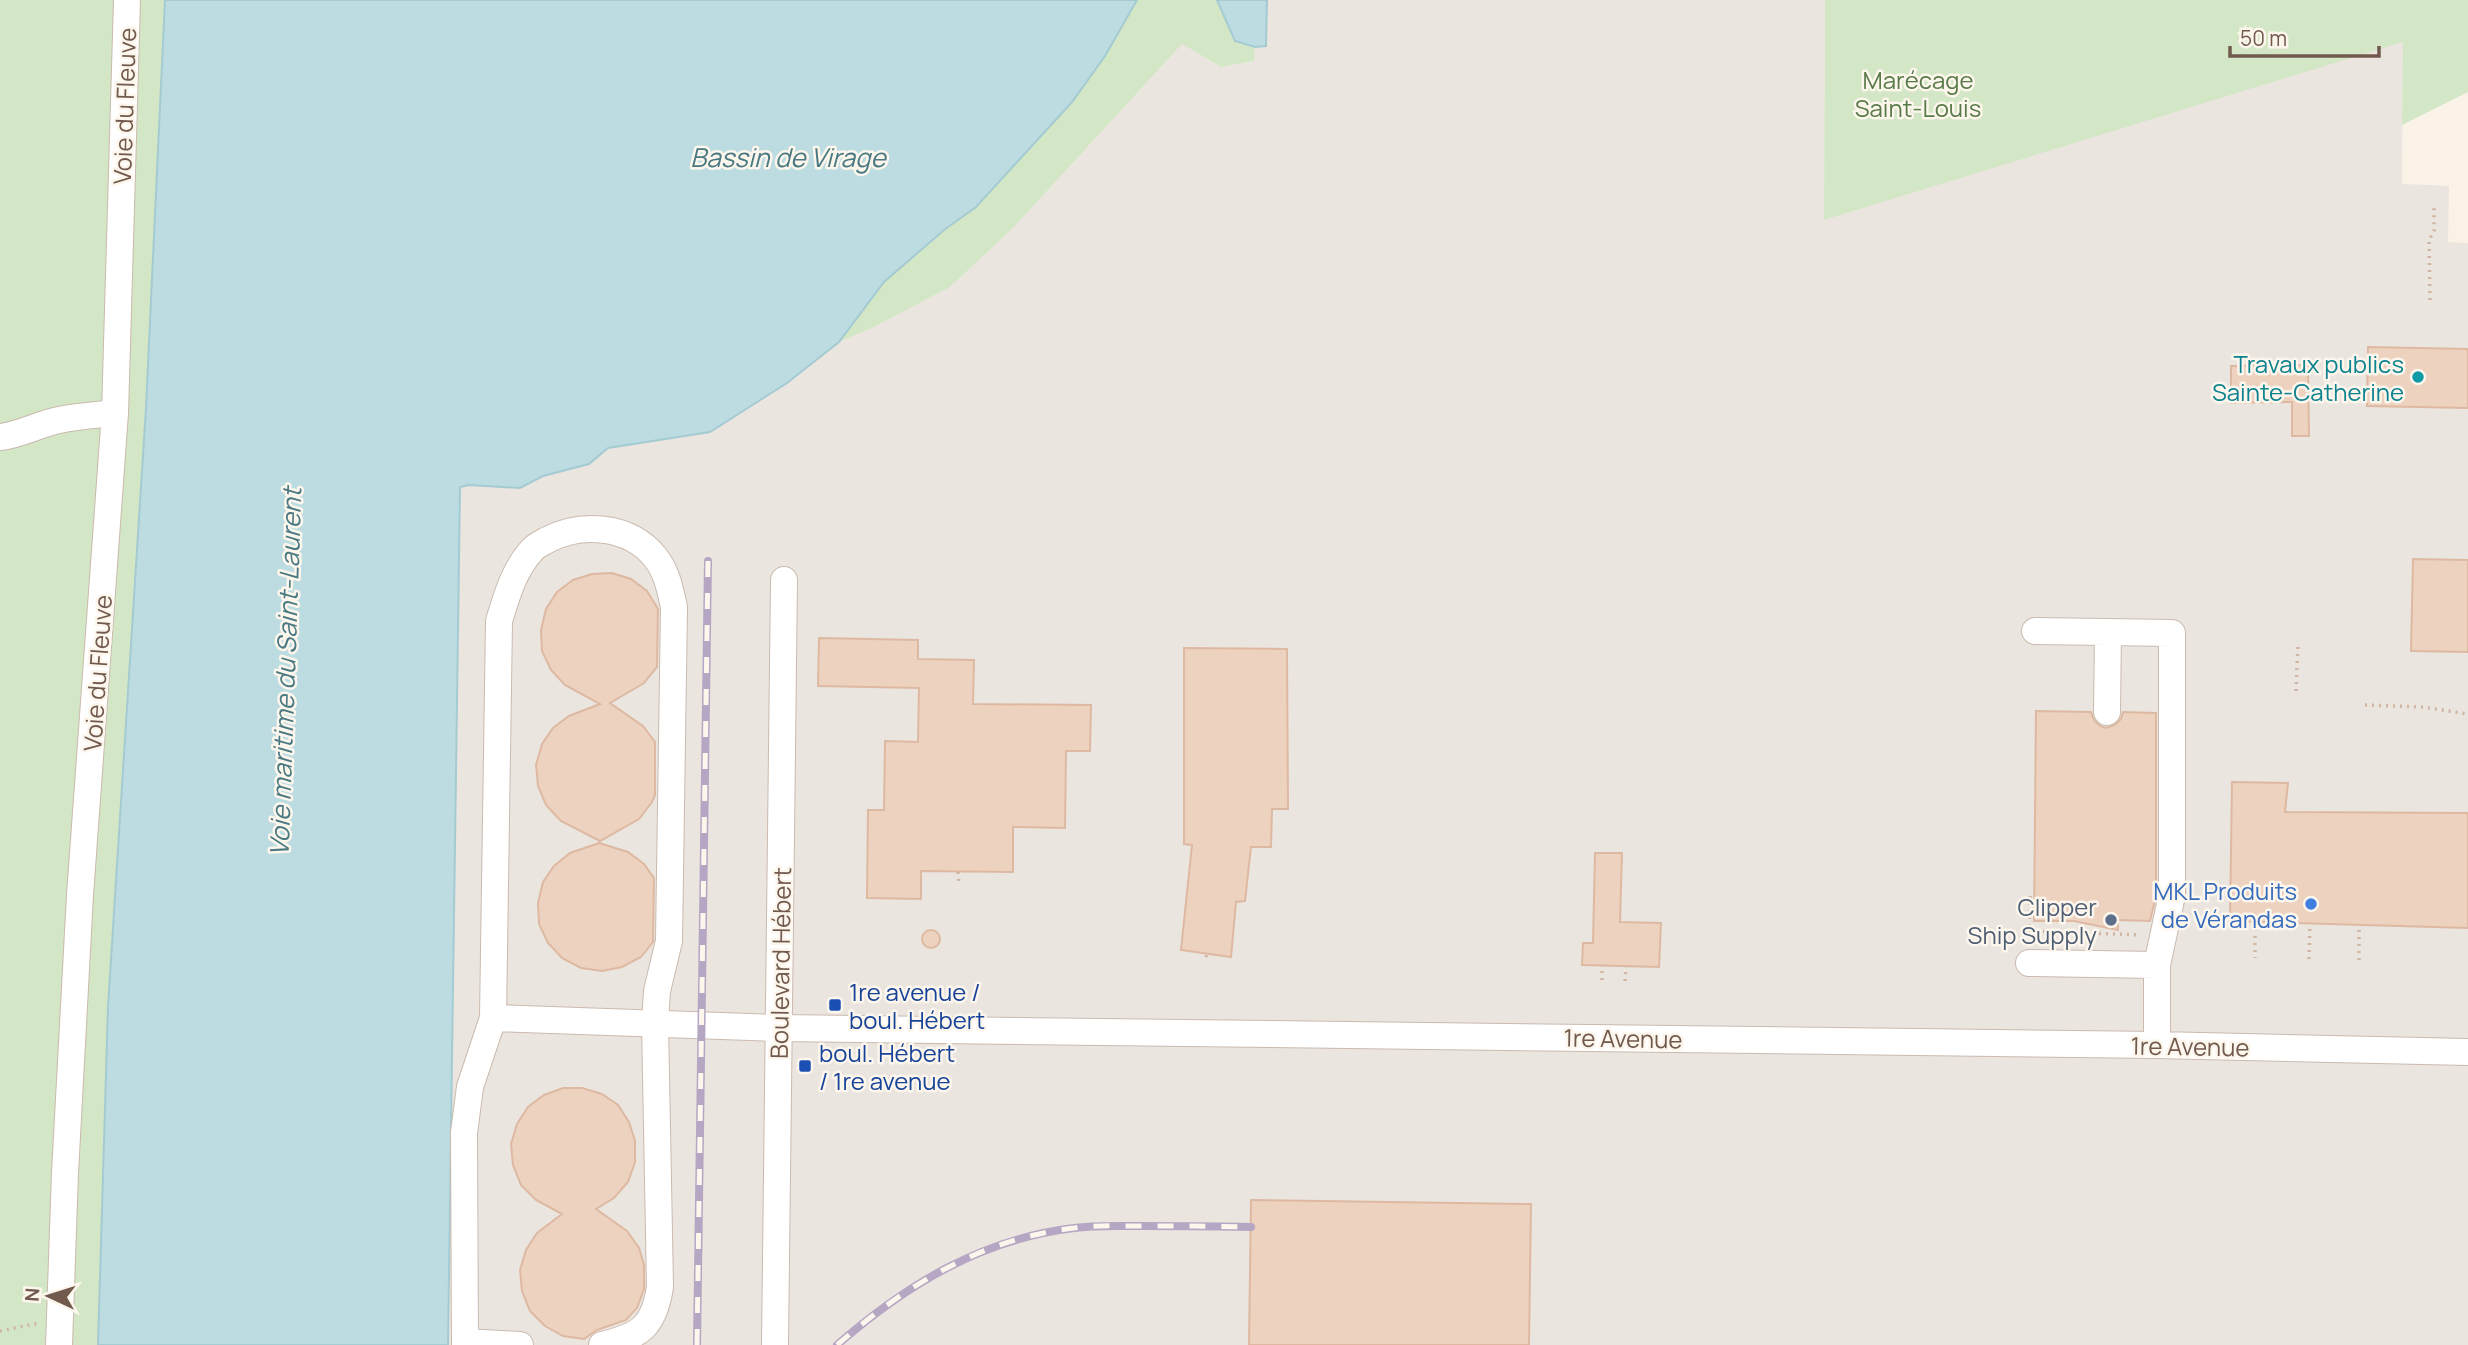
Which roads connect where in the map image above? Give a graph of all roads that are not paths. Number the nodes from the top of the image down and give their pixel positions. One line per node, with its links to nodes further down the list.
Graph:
1 (127, 0): 2 (street, Voie du Fleuve)
2 (115, 413): 3 (street); 15 (street, Voie du Fleuve)
3 (0, 437)
4 (784, 580): 12 (street, Boulevard Hébert)
5 (2035, 631): 6 (street)
6 (2108, 632): 7 (street); 9 (street)
7 (2107, 712)
8 (2029, 962): 9 (street)
9 (2157, 965): 13 (street)
10 (493, 1018): 11 (street, 1re Avenue); 11 (street); 16 (street)
11 (655, 1022): 12 (street, 1re Avenue); 18 (street)
12 (779, 1028): 13 (street, 1re Avenue); 19 (street, Boulevard Hébert)
13 (2157, 1045): 14 (street, 1re Avenue)
14 (2468, 1052)
15 (59, 1332)
16 (465, 1344): 17 (street)
17 (520, 1345)
18 (603, 1345)
19 (775, 1345)

